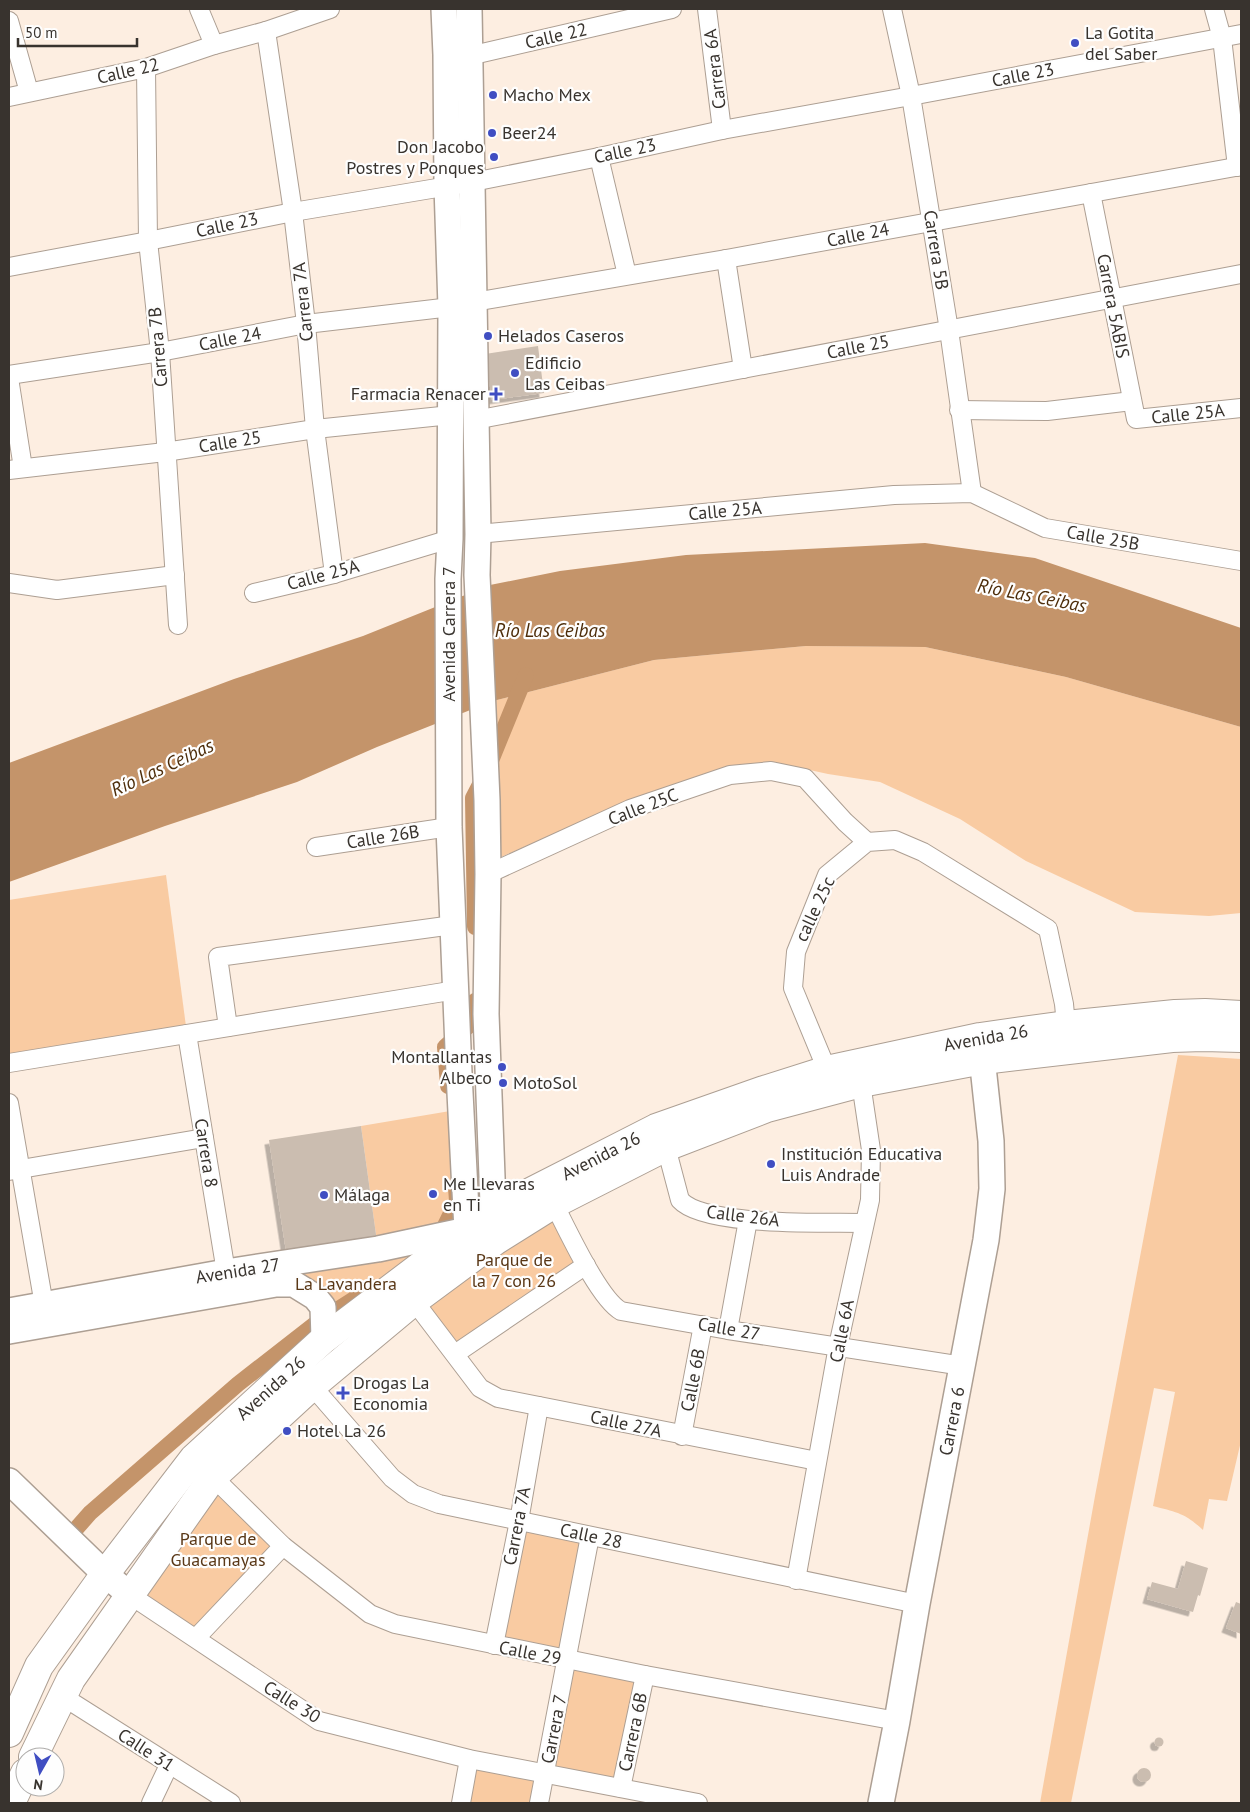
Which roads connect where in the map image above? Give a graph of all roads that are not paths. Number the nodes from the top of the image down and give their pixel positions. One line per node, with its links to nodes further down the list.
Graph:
1 (199, 9): 13 (street)
2 (330, 9): 10 (street, Calle 22)
3 (444, 9): 23 (main road, Avenida Carrera 7)
4 (469, 9): 14 (main road, Avenida Carrera 7)
5 (672, 9): 14 (street, Calle 22)
6 (708, 9): 19 (street, Carrera 6A)
7 (892, 9): 17 (street, Carrera 5B)
8 (1214, 9): 12 (street)
9 (9, 21): 16 (street)
10 (266, 31): 13 (street, Calle 22); 25 (street, Carrera 7A)
11 (1241, 34): 12 (street, Calle 23)
12 (1222, 38): 17 (street, Calle 23); 21 (street)
13 (214, 45): 15 (street, Calle 22)
14 (469, 56): 22 (main road, Avenida Carrera 7)
15 (146, 68): 16 (street, Calle 22); 27 (street, Carrera 7B)
16 (29, 92): 18 (street, Calle 22)
17 (911, 96): 19 (street, Calle 23); 26 (street, Carrera 5B)
18 (9, 97)
19 (722, 130): 20 (street, Calle 23)
20 (600, 157): 22 (street, Calle 23); 31 (street)
21 (1239, 167): 24 (street, Calle 24)
22 (473, 182): 23 (street, Calle 23); 33 (main road, Avenida Carrera 7)
23 (447, 186): 25 (street, Calle 23); 33 (main road, Avenida Carrera 7)
24 (1090, 193): 26 (street, Calle 24); 32 (street, Carrera 5ABIS)
25 (293, 212): 27 (street, Calle 23); 34 (street, Carrera 7A)
26 (931, 221): 28 (street, Calle 24); 35 (street, Carrera 5B)
27 (148, 241): 29 (street, Calle 23); 36 (street, Carrera 7B)
28 (726, 259): 31 (street, Calle 24); 37 (street)
29 (9, 267)
30 (1241, 274): 32 (street, Calle 25)
31 (627, 275): 33 (street, Calle 24)
32 (1112, 299): 35 (street, Calle 25); 39 (street, Carrera 5ABIS)
33 (463, 304): 34 (street, Calle 24); 42 (main road, Avenida Carrera 7); 44 (main road, Avenida Carrera 7)
34 (306, 324): 36 (street, Calle 24); 45 (street, Carrera 7A)
35 (949, 330): 37 (street, Calle 25); 41 (street, Carrera 5B)
36 (160, 352): 38 (street, Calle 24); 46 (street, Carrera 7B)
37 (744, 369): 44 (street, Calle 25)
38 (9, 377): 47 (street)
39 (1132, 401): 41 (street); 43 (street, Carrera 5ABIS)
40 (1241, 408): 43 (street, Calle 25A)
41 (959, 410): 48 (street, Carrera 5B)
42 (451, 415): 45 (street, Calle 25); 50 (main road, Avenida Carrera 7)
43 (1136, 419)
44 (475, 420): 49 (main road, Avenida Carrera 7)
45 (315, 429): 46 (street, Calle 25); 52 (street, Carrera 7A)
46 (165, 452): 47 (street, Calle 25); 53 (street, Carrera 7B)
47 (16, 469)
48 (972, 493): 49 (street, Calle 25A); 51 (street, Calle 25B)
49 (478, 534): 60 (main road, Avenida Carrera 7)
50 (450, 539): 52 (street, Calle 25A); 57 (main road, Avenida Carrera 7)
51 (1241, 561)
52 (334, 574): 55 (street, Calle 25A)
53 (175, 575): 54 (street); 56 (street, Carrera 7B)
54 (9, 583)
55 (254, 593)
56 (178, 625)
57 (449, 827): 59 (street, Calle 26B); 61 (main road, Avenida Carrera 7)
58 (867, 842): 60 (street, Calle 25C); 64 (street); 70 (street, calle 25c)
59 (316, 847)
60 (488, 874): 77 (main road, Avenida Carrera 7)
61 (453, 925): 62 (main road, Avenida Carrera 7); 65 (street)
62 (456, 990): 65 (street); 80 (main road, Avenida Carrera 7)
63 (1241, 1015): 64 (main road, Avenida 26)
64 (1066, 1025): 68 (main road, Avenida 26)
65 (228, 1027): 66 (street)
66 (187, 1034): 69 (street); 73 (street, Carrera 8)
67 (1241, 1038): 68 (main road, Avenida 26)
68 (982, 1048): 70 (main road, Avenida 26); 71 (main road, Avenida 26); 94 (main road, Carrera 6)
69 (9, 1063)
70 (827, 1070): 77 (main road, Avenida 26)
71 (861, 1083): 74 (main road, Avenida 26); 79 (street, Calle 6A)
72 (9, 1103): 75 (street)
73 (204, 1138): 75 (street); 84 (street, Carrera 8)
74 (666, 1147): 76 (main road, Avenida 26); 78 (street, Calle 26A)
75 (14, 1170): 86 (street)
76 (554, 1204): 81 (main road, Avenida 26); 83 (street, Calle 27)
77 (493, 1211): 80 (main road, Avenida 26); 81 (main road, Avenida Carrera 7)
78 (748, 1220): 79 (street, Calle 26A); 90 (street)
79 (864, 1223): 92 (street, Calle 6A)
80 (467, 1230): 82 (main road, Avenida Carrera 7); 84 (main road, Avenida 27); 88 (main road, Avenida 26)
81 (495, 1241): 82 (main road, Avenida 26)
82 (473, 1258): 85 (main road, Avenida 26)
83 (586, 1265): 89 (street, Calle 27); 93 (street)
84 (226, 1272): 86 (main road, Avenida 27)
85 (414, 1301): 93 (street, Calle 27A); 95 (main road, Avenida 26)
86 (44, 1304): 87 (main road, Avenida 27)
87 (9, 1311)
88 (324, 1321): 91 (main road, Avenida 27); 104 (main road, Avenida 26)
89 (704, 1325): 90 (street, Calle 27); 97 (street, Calle 6B)
90 (728, 1330): 92 (street, Calle 27)
91 (9, 1332)
92 (838, 1346): 94 (street, Calle 27); 98 (street, Calle 6A)
93 (455, 1354): 96 (street, Calle 27A)
94 (963, 1366): 107 (main road, Carrera 6)
95 (312, 1386): 99 (main road, Avenida 26); 101 (street, Calle 28)
96 (539, 1406): 97 (street, Calle 27A); 101 (street, Carrera 7A)
97 (682, 1436): 98 (street, Calle 27A)
98 (816, 1461): 105 (street, Calle 6A)
99 (214, 1477): 103 (street, Calle 29); 106 (main road, Avenida 26)
100 (9, 1481): 104 (main road, Calle 30)
101 (519, 1521): 102 (street, Calle 28); 109 (street, Carrera 7A)
102 (590, 1536): 105 (street, Calle 28); 110 (street, Carrera 7)
103 (284, 1546): 108 (street); 109 (street, Calle 29)
104 (105, 1574): 106 (main road, Calle 30); 114 (main road, Avenida 26)
105 (796, 1580): 107 (street, Calle 28)
106 (130, 1595): 108 (street, Calle 30); 112 (main road, Avenida 26)
107 (916, 1604): 113 (main road, Carrera 6)
108 (196, 1638): 116 (street, Calle 30)
109 (494, 1646): 110 (street, Calle 29)
110 (566, 1660): 111 (street, Calle 29); 118 (street, Carrera 7)
111 (645, 1675): 113 (street, Calle 29); 119 (street, Carrera 6B)
112 (62, 1696): 115 (main road, Avenida 26); 117 (street, Calle 31)
113 (897, 1721): 125 (main road, Carrera 6)
114 (9, 1733)
115 (38, 1747)
116 (469, 1758): 118 (street, Calle 30); 122 (street)
117 (169, 1765): 120 (street); 121 (street, Calle 31)
118 (545, 1774): 119 (street, Calle 30); 123 (street, Carrera 7)
119 (621, 1788): 124 (street, Calle 30)
120 (151, 1803)
121 (230, 1803)
122 (461, 1803)
123 (539, 1803)
124 (698, 1803)
125 (880, 1803)

